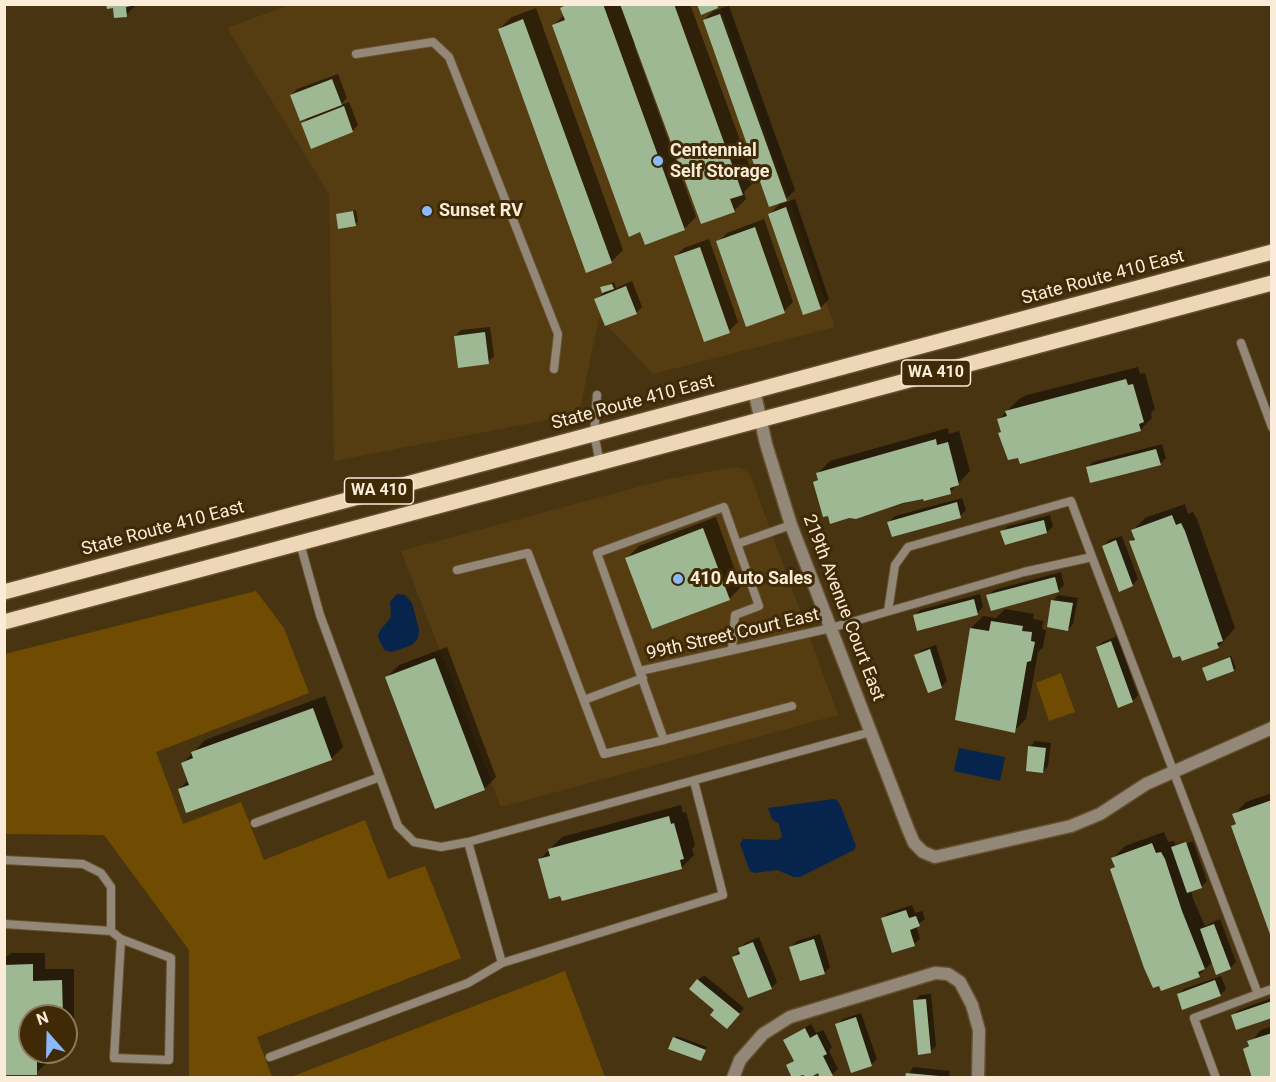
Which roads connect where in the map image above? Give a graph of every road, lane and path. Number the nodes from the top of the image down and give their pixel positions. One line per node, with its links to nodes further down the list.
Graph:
1 (356, 54): 5 (lane)
2 (1272, 252): 6 (main road, State Route 410 East / WA 410)
3 (1272, 283): 8 (main road, WA 410)
4 (1241, 343): 9 (lane)
5 (554, 369)
6 (754, 390): 8 (street, 219th Avenue Court East); 10 (main road, State Route 410 East / WA 410)
7 (597, 395): 10 (lane)
8 (760, 420): 11 (main road, WA 410); 12 (street, 219th Avenue Court East)
9 (1272, 428)
10 (594, 434): 11 (lane); 17 (main road, State Route 410 East / WA 410)
11 (600, 463): 13 (main road, WA 410)
12 (791, 525): 14 (lane); 20 (street, 219th Avenue Court East)
13 (300, 543): 19 (main road, WA 410); 29 (lane)
14 (737, 544): 21 (lane); 22 (lane)
15 (1092, 557): 18 (lane, 99th Street Court East); 18 (lane); 28 (lane)
16 (457, 570): 23 (lane)
17 (4, 592)
18 (888, 611): 20 (lane, 99th Street Court East)
19 (4, 622)
20 (831, 628): 21 (lane, 99th Street Court East); 26 (street, 219th Avenue Court East)
21 (732, 650): 22 (lane, 99th Street Court East)
22 (642, 674): 23 (lane, 99th Street Court East); 27 (lane)
23 (584, 700): 27 (lane)
24 (792, 706): 27 (lane)
25 (1272, 728): 28 (street)
26 (871, 732): 28 (street, 219th Avenue Court East); 30 (lane)
27 (664, 740)
28 (1174, 772): 39 (lane)
29 (380, 777): 31 (lane); 32 (lane)
30 (694, 781): 32 (lane); 37 (lane)
31 (255, 823)
32 (468, 842): 37 (lane)
33 (4, 860): 35 (lane)
34 (4, 924): 35 (lane)
35 (111, 931): 36 (lane)
36 (121, 939): 36 (lane)
37 (502, 963): 40 (lane)
38 (1272, 989): 39 (lane)
39 (1258, 994): 43 (lane)
40 (270, 1057)
41 (733, 1077): 42 (street)
42 (978, 1077)
43 (1216, 1077)

